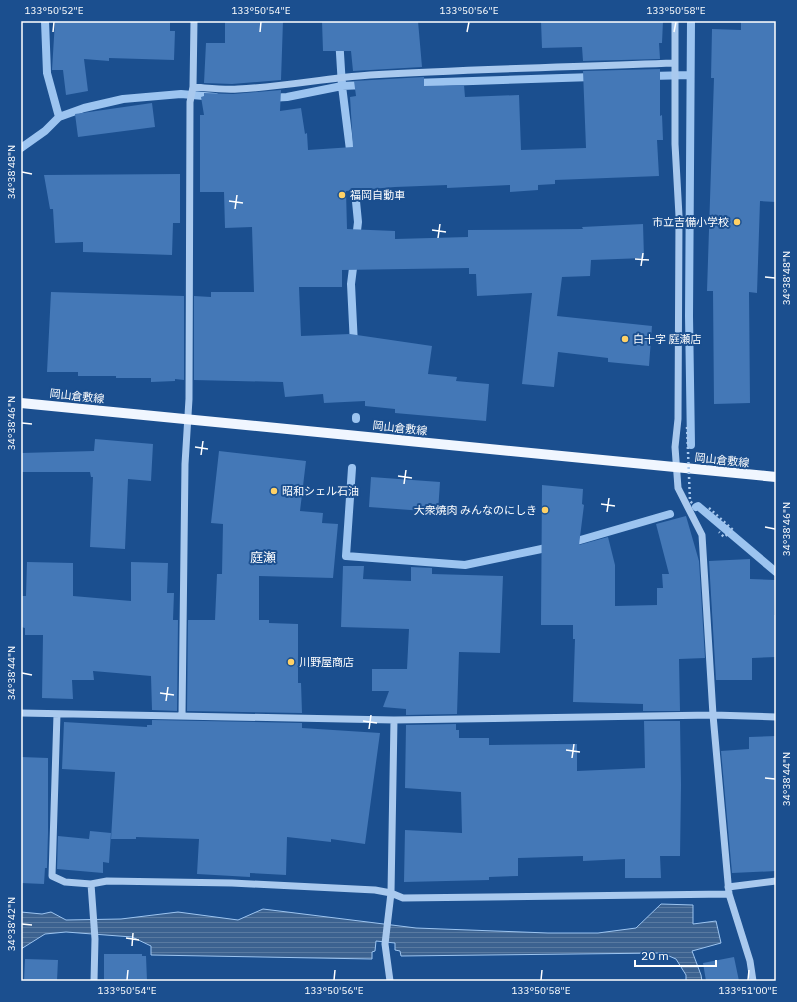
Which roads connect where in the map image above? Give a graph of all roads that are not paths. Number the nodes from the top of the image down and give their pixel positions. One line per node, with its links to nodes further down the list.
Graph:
1 (194, 21): 4 (street)
2 (675, 21): 3 (street)
3 (675, 66): 4 (street); 7 (street)
4 (192, 89): 6 (street)
5 (21, 403): 6 (main road, 岡山倉敷線)
6 (187, 419): 7 (main road, 岡山倉敷線); 12 (street)
7 (676, 467): 8 (main road, 岡山倉敷線); 11 (street)
8 (776, 477)
9 (21, 713): 10 (street)
10 (57, 714): 12 (street); 16 (street)
11 (713, 715): 13 (street); 14 (street); 17 (street)
12 (182, 716): 14 (street)
13 (776, 717)
14 (394, 720): 18 (street)
15 (776, 881): 17 (street)
16 (91, 884): 18 (street); 19 (street)
17 (728, 890): 18 (street); 21 (street)
18 (390, 893): 20 (street)
19 (94, 981)
20 (390, 981)
21 (752, 981)

